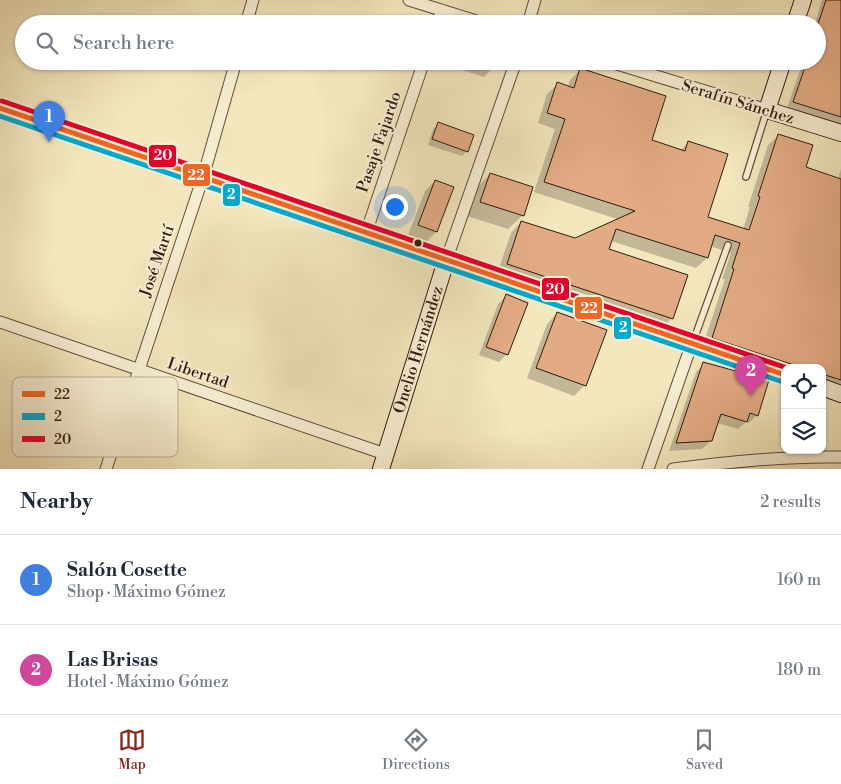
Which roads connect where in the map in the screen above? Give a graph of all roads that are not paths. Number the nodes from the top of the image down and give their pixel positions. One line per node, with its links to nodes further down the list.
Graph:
1 (253, 0): 6 (street)
2 (409, 0): 5 (street)
3 (536, 0): 9 (street)
4 (803, 0): 10 (main road)
5 (442, 10): 7 (street); 8 (street)
6 (249, 15)
7 (440, 15)
8 (458, 15)
9 (531, 15)
10 (799, 15)
11 (233, 70): 19 (street, José Martí)
12 (421, 70): 21 (street, Pasaje Fajardo)
13 (513, 70): 23 (street, Onelio Hernández)
14 (636, 70): 17 (street, Serafín Sánchez)
15 (780, 70): 17 (main road)
16 (0, 108): 19 (main road)
17 (767, 110): 18 (main road, Serafín Sánchez); 20 (lane)
18 (841, 134)
19 (203, 177): 21 (main road); 26 (street, José Martí)
20 (746, 177)
21 (366, 233): 23 (main road)
22 (728, 245): 25 (lane)
23 (446, 261): 25 (main road); 35 (main road, Onelio Hernández)
24 (0, 322): 26 (street, Libertad)
25 (692, 343): 27 (main road); 37 (street)
26 (138, 369): 28 (street, José Martí); 29 (street, Libertad)
27 (781, 374)
28 (135, 377)
29 (159, 377)
30 (178, 384): 35 (street, Libertad)
31 (826, 388): 32 (main road)
32 (841, 394)
33 (110, 457): 36 (street, José Martí)
34 (841, 457): 38 (street)
35 (383, 462)
36 (106, 469)
37 (648, 469)
38 (673, 469)

